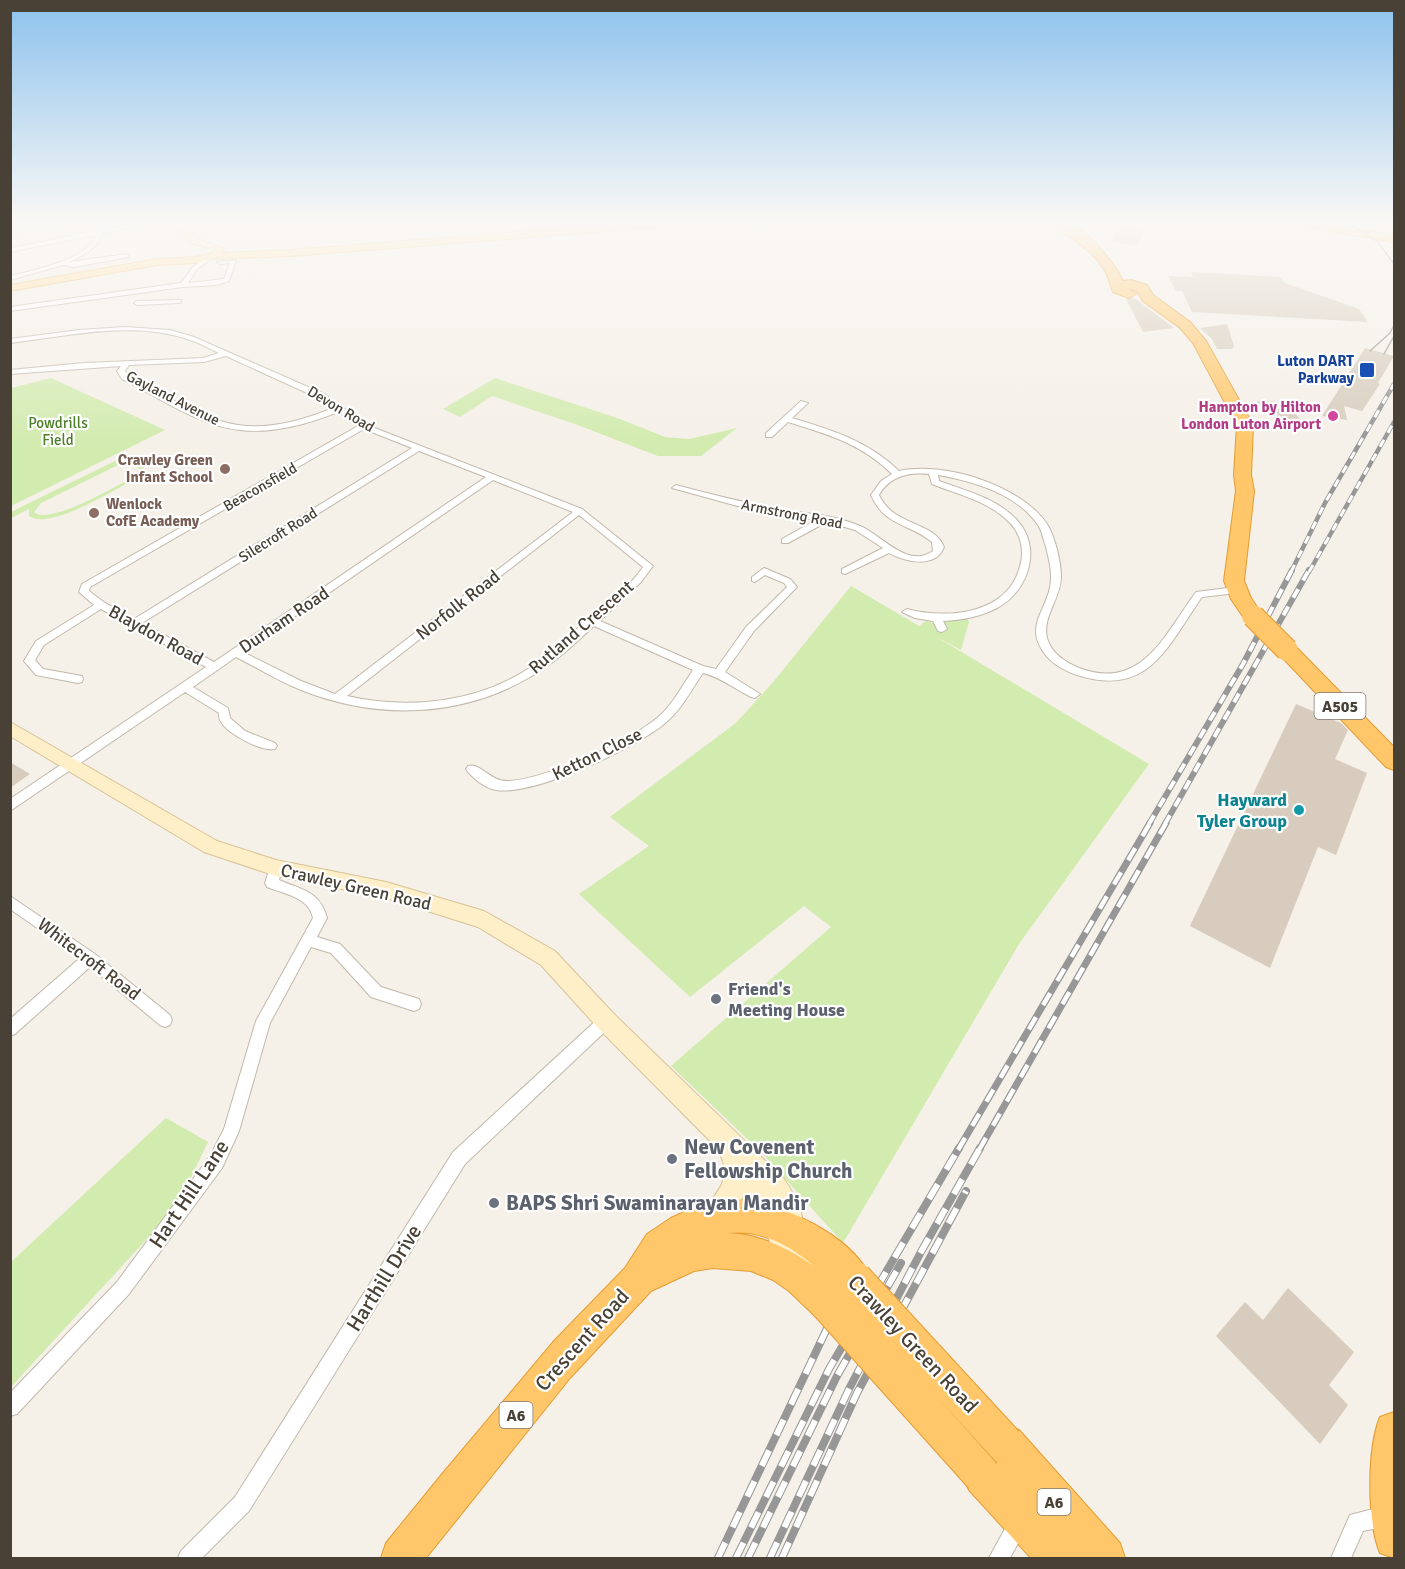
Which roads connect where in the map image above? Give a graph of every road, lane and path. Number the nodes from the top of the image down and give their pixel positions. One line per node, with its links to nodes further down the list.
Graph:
1 (95, 297): 5 (street)
2 (1139, 297): 19 (highway, A505)
3 (179, 301): 4 (street)
4 (138, 303)
5 (10, 309)
6 (10, 341): 7 (street, Devon Road)
7 (227, 353): 8 (street); 11 (street, Devon Road)
8 (126, 364): 9 (street); 11 (street, Gayland Avenue)
9 (10, 372)
10 (804, 404): 12 (street)
11 (339, 410): 13 (street, Devon Road)
12 (787, 419): 14 (street); 17 (street)
13 (364, 426): 15 (street, Devon Road); 29 (street, Beaconsfield)
14 (769, 435)
15 (420, 447): 18 (street, Devon Road); 34 (street, Silecroft Road)
16 (933, 472): 17 (street); 28 (street); 32 (street)
17 (897, 474): 24 (street, Armstrong Road)
18 (494, 476): 21 (street, Devon Road); 36 (street, Durham Road)
19 (1243, 483): 28 (highway, A505); 31 (highway, A505)
20 (676, 488): 22 (street, Armstrong Road)
21 (579, 511): 25 (street, Devon Road); 43 (street, Norfolk Road)
22 (823, 517): 23 (street); 24 (street, Armstrong Road)
23 (785, 541)
24 (889, 549): 26 (street)
25 (648, 566): 33 (street, Rutland Crescent)
26 (845, 572)
27 (755, 579): 39 (street)
28 (1228, 591): 31 (highway, A505)
29 (101, 605): 34 (street, Blaydon Road); 40 (street, Blaydon Road)
30 (908, 612): 32 (street)
31 (1253, 616): 46 (highway, A505, bridge)
32 (938, 618): 35 (street)
33 (592, 621): 38 (street); 43 (street, Rutland Crescent)
34 (135, 623): 37 (street, Blaydon Road)
35 (942, 629)
36 (236, 653): 37 (street, Durham Road); 43 (street, Rutland Crescent)
37 (215, 667): 41 (street, Durham Road)
38 (700, 669): 39 (street); 48 (street, Ketton Close)
39 (719, 673): 42 (street)
40 (78, 679)
41 (186, 688): 45 (street); 47 (street, Durham Road)
42 (755, 694)
43 (337, 698)
44 (10, 728): 47 (street, Crawley Green Road)
45 (270, 746)
46 (1395, 761)
47 (73, 764): 49 (street, Durham Road); 50 (street, Crawley Green Road)
48 (472, 769)
49 (10, 806)
50 (276, 868): 52 (street, Hart Hill Lane); 56 (street, Crawley Green Road)
51 (11, 902): 53 (street, Whitecroft Road)
52 (307, 940): 54 (street); 64 (street, Hart Hill Lane)
53 (90, 958): 55 (street, Whitecroft Road); 57 (street)
54 (414, 1004)
55 (165, 1020)
56 (606, 1021): 58 (street, Crawley Green Road); 68 (street, Harthill Drive)
57 (10, 1029)
58 (722, 1136): 59 (street, Crawley Green Road); 61 (street, Crawley Green Road)
59 (736, 1162): 60 (street); 61 (street, Crawley Green Road)
60 (712, 1219): 61 (highway, A6); 62 (highway, Crescent Road / A6)
61 (779, 1237): 62 (highway, A6); 63 (highway, A6)
62 (639, 1278): 69 (highway, Crescent Road / A6)
63 (834, 1292): 66 (highway, Crawley Green Road / A6, bridge); 72 (highway, Crawley Green Road / A6, bridge)
64 (10, 1407)
65 (1395, 1431): 67 (highway)
66 (1021, 1520): 70 (street); 71 (highway, Crawley Green Road / A6)
67 (1393, 1532): 73 (street)
68 (188, 1558)
69 (401, 1558)
70 (999, 1558)
71 (1058, 1558)
72 (1105, 1558)
73 (1341, 1558)

